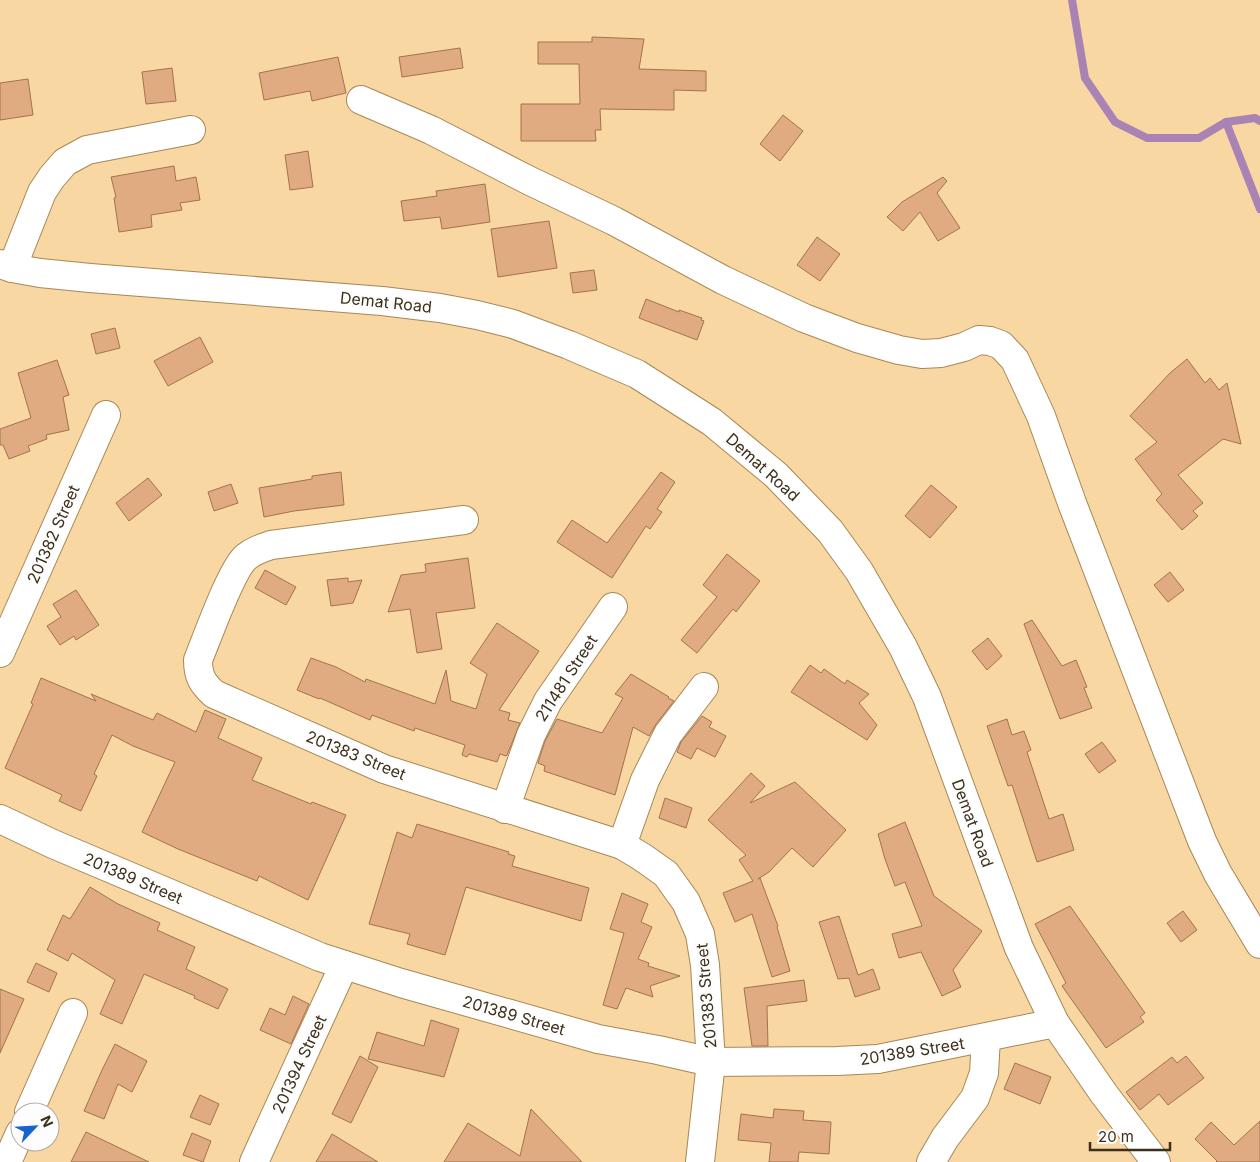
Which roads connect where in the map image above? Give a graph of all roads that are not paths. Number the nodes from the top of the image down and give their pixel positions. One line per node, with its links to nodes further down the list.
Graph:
1 (361, 100): 12 (street)
2 (191, 130): 3 (street)
3 (6, 266): 15 (street, Demat Road)
4 (106, 415): 7 (street, 201382 Street)
5 (464, 520): 9 (street, 201383 Street)
6 (613, 608): 9 (street, 211481 Street)
7 (0, 653)
8 (704, 687): 11 (street)
9 (505, 809): 11 (street, 201383 Street)
10 (0, 819): 13 (street, 201389 Street)
11 (622, 845): 17 (street, 201383 Street)
12 (1260, 944)
13 (344, 965): 17 (street, 201389 Street); 19 (street, 201394 Street)
14 (73, 1013): 18 (street)
15 (1055, 1024): 16 (street, 201389 Street); 22 (street, Demat Road)
16 (986, 1038): 17 (street, 201389 Street); 21 (street)
17 (711, 1062): 20 (street, 201383 Street)
18 (34, 1102)
19 (254, 1162)
20 (700, 1162)
21 (931, 1162)
22 (1156, 1162)

